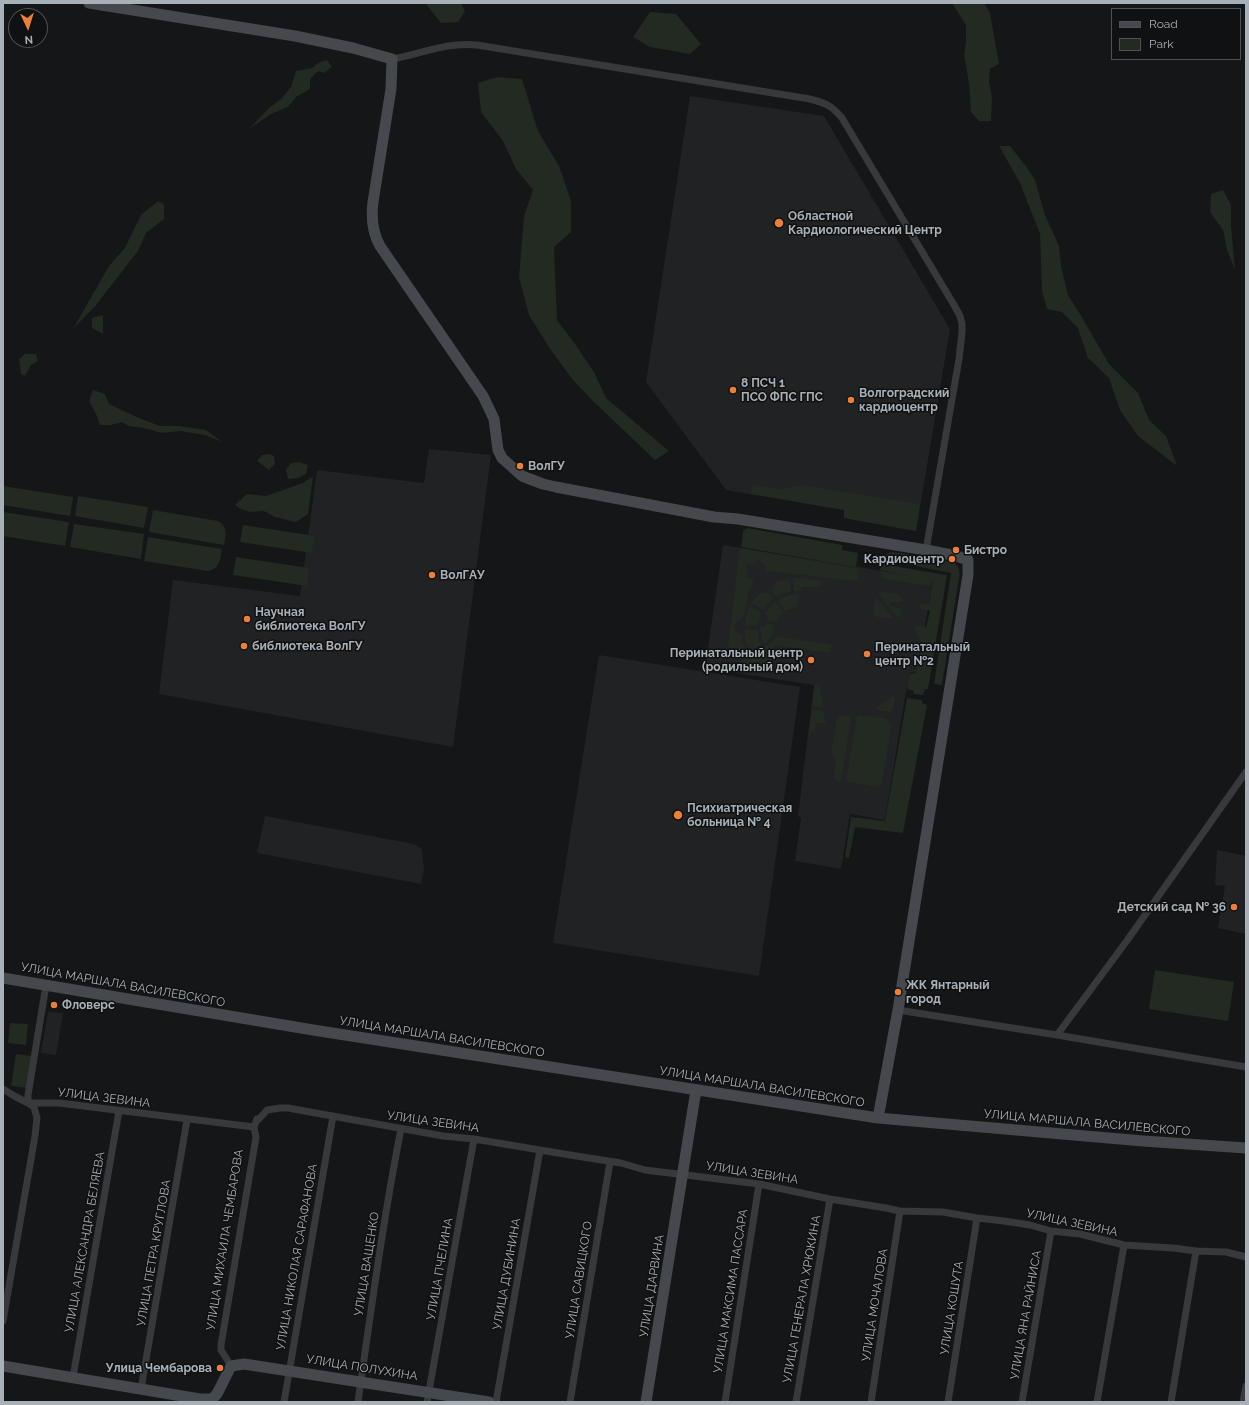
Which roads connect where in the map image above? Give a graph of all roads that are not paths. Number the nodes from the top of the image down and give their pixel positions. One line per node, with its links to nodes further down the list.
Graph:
1 (89, 3): 2 (street)
2 (392, 59): 3 (street); 3 (street)
3 (926, 550): 7 (street, УЛИЦА МАРШАЛА ВАСИЛЕВСКОГО)
4 (1246, 772): 8 (street)
5 (3, 978): 6 (street, УЛИЦА МАРШАЛА ВАСИЛЕВСКОГО)
6 (46, 985): 11 (street, УЛИЦА МАРШАЛА ВАСИЛЕВСКОГО); 12 (street)
7 (898, 1010): 8 (street); 15 (street, УЛИЦА МАРШАЛА ВАСИЛЕВСКОГО)
8 (1057, 1035): 9 (street)
9 (1246, 1067)
10 (3, 1089): 12 (street, УЛИЦА ЗЕВИНА)
11 (696, 1090): 15 (street, УЛИЦА МАРШАЛА ВАСИЛЕВСКОГО); 23 (street, УЛИЦА ДАРВИНА)
12 (28, 1103): 13 (street, УЛИЦА ЗЕВИНА); 32 (street)
13 (119, 1111): 16 (street, УЛИЦА ЗЕВИНА); 36 (street, УЛИЦА АЛЕКСАНДРА БЕЛЯЕВА)
14 (332, 1116): 17 (street, УЛИЦА ЗЕВИНА); 18 (street, УЛИЦА ЗЕВИНА); 35 (street, УЛИЦА НИКОЛАЯ САРАФАНОВА)
15 (878, 1118): 20 (street, УЛИЦА МАРШАЛА ВАСИЛЕВСКОГО)
16 (187, 1120): 17 (street, УЛИЦА ЗЕВИНА); 39 (street, УЛИЦА ПЕТРА КРУГЛОВА)
17 (254, 1127): 34 (street, УЛИЦА МИХАИЛА ЧЕМБАРОВА)
18 (401, 1129): 19 (street, УЛИЦА ЗЕВИНА); 37 (street, УЛИЦА ВАЩЕНКО)
19 (474, 1139): 21 (street, УЛИЦА ЗЕВИНА); 40 (street, УЛИЦА ПЧЕЛИНА)
20 (1246, 1148)
21 (540, 1150): 22 (street, УЛИЦА ЗЕВИНА); 45 (street, УЛИЦА ДУБИНИНА)
22 (610, 1162): 23 (street, УЛИЦА ЗЕВИНА); 46 (street, УЛИЦА САВИЦКОГО)
23 (683, 1174): 24 (street, УЛИЦА ЗЕВИНА); 47 (street, УЛИЦА ДАРВИНА)
24 (759, 1184): 25 (street, УЛИЦА ЗЕВИНА); 48 (street, УЛИЦА МАКСИМА ПАССАРА)
25 (830, 1199): 26 (street, УЛИЦА ЗЕВИНА); 49 (street, УЛИЦА ГЕНЕРАЛА ХРЮКИНА)
26 (900, 1210): 27 (street, УЛИЦА ЗЕВИНА); 50 (street, УЛИЦА МОЧАЛОВА)
27 (977, 1218): 28 (street, УЛИЦА ЗЕВИНА); 51 (street, УЛИЦА КОШУТА)
28 (1051, 1231): 29 (street, УЛИЦА ЗЕВИНА); 52 (street, УЛИЦА ЯНА РАЙНИСА)
29 (1124, 1245): 30 (street, УЛИЦА ЗЕВИНА); 53 (street)
30 (1196, 1251): 31 (street, УЛИЦА ЗЕВИНА); 54 (street)
31 (1246, 1257)
32 (3, 1321)
33 (3, 1366): 36 (street)
34 (231, 1366): 35 (street, УЛИЦА ПОЛУХИНА); 41 (street)
35 (289, 1370): 37 (street, УЛИЦА ПОЛУХИНА); 42 (street, УЛИЦА НИКОЛАЯ САРАФАНОВА)
36 (73, 1378): 39 (street)
37 (361, 1381): 40 (street, УЛИЦА ПОЛУХИНА); 43 (street, УЛИЦА ВАЩЕНКО)
38 (1246, 1386): 55 (street)
39 (141, 1389): 41 (street)
40 (428, 1397): 44 (street, УЛИЦА ПОЛУХИНА)
41 (210, 1400)
42 (284, 1402)
43 (358, 1402)
44 (489, 1402)
45 (496, 1402)
46 (570, 1402)
47 (646, 1402)
48 (724, 1402)
49 (796, 1402)
50 (871, 1402)
51 (948, 1402)
52 (1022, 1402)
53 (1097, 1402)
54 (1171, 1402)
55 (1243, 1402)

